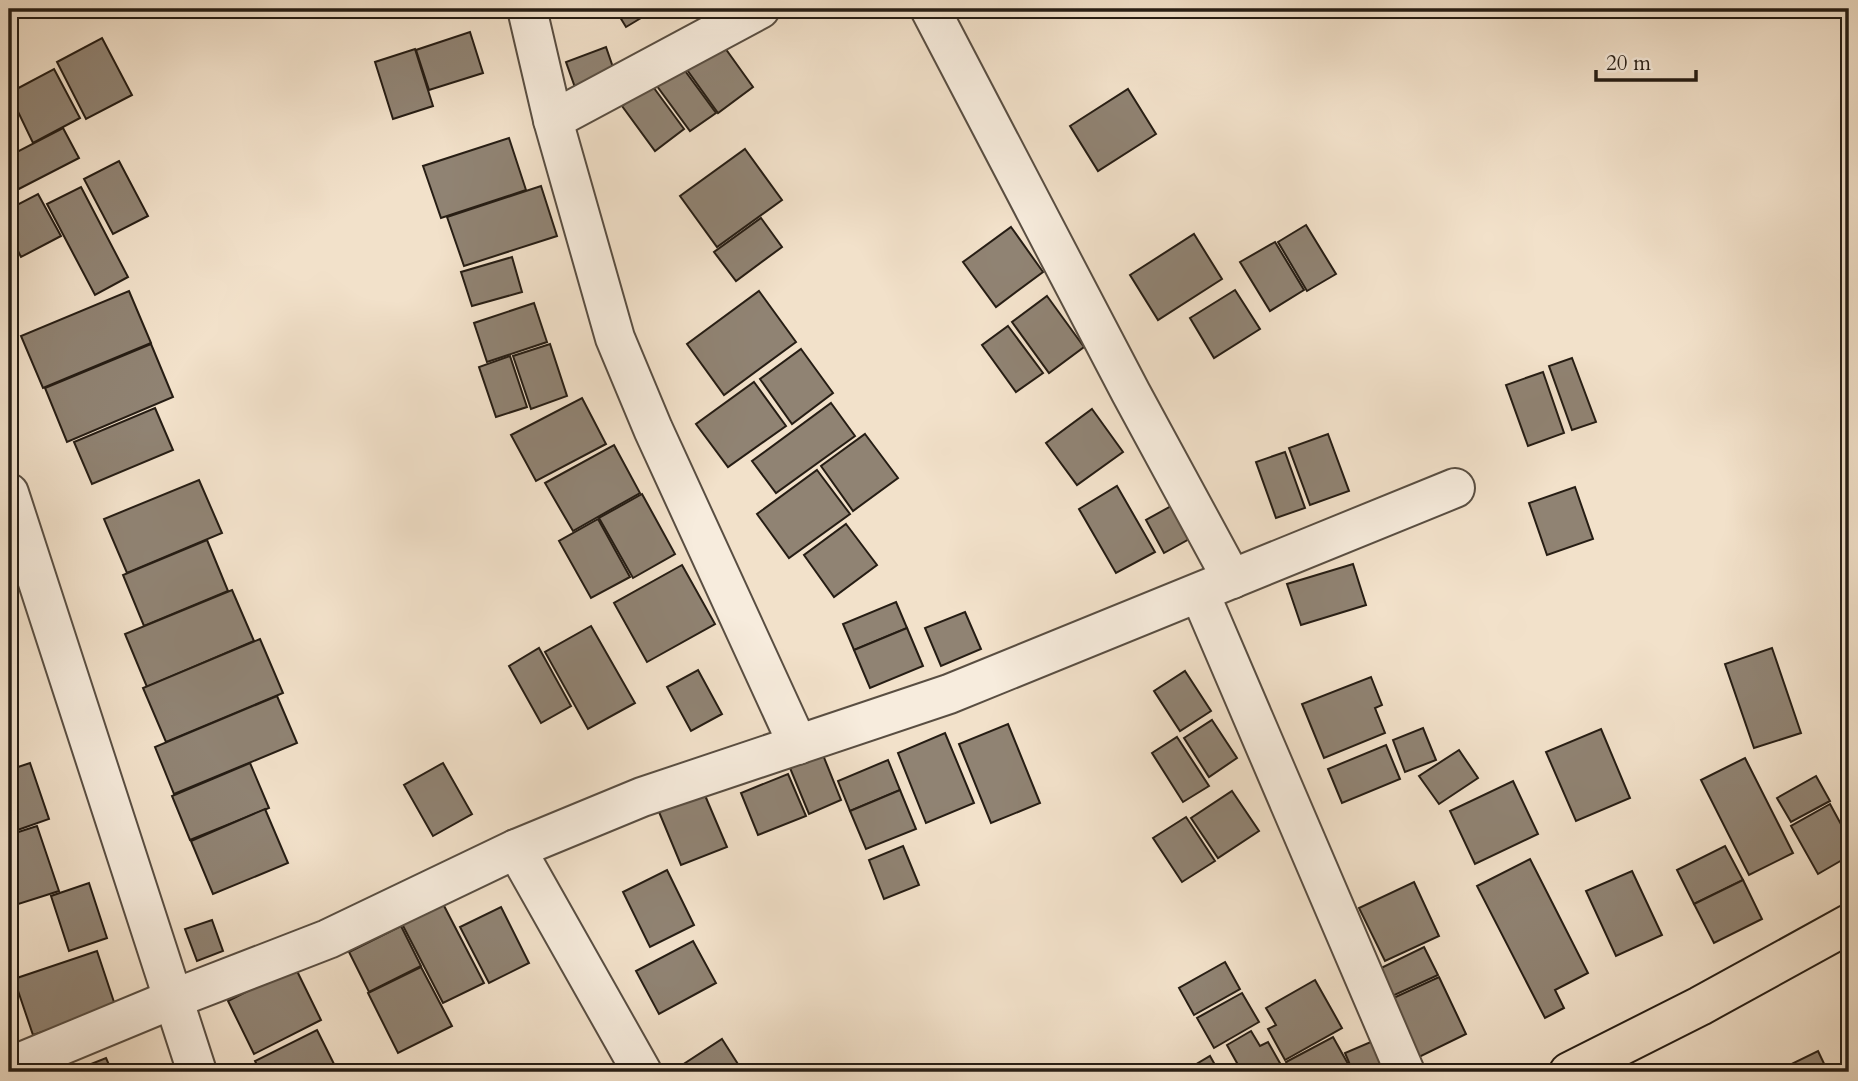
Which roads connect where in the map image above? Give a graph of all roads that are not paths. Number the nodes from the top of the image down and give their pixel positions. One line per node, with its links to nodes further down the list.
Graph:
1 (527, 9): 4 (street)
2 (760, 9): 4 (street)
3 (930, 9): 7 (street)
4 (553, 120): 9 (street)
5 (1455, 488): 7 (street)
6 (9, 493): 8 (street)
7 (1216, 587): 9 (street); 17 (street)
8 (24, 589): 12 (street)
9 (798, 745): 10 (street)
10 (516, 849): 12 (street); 16 (street)
11 (1849, 925): 13 (main road)
12 (173, 999): 14 (street); 15 (street)
13 (1606, 1063): 18 (main road)
14 (9, 1067)
15 (197, 1072)
16 (642, 1072)
17 (1405, 1072)
18 (1569, 1072)

